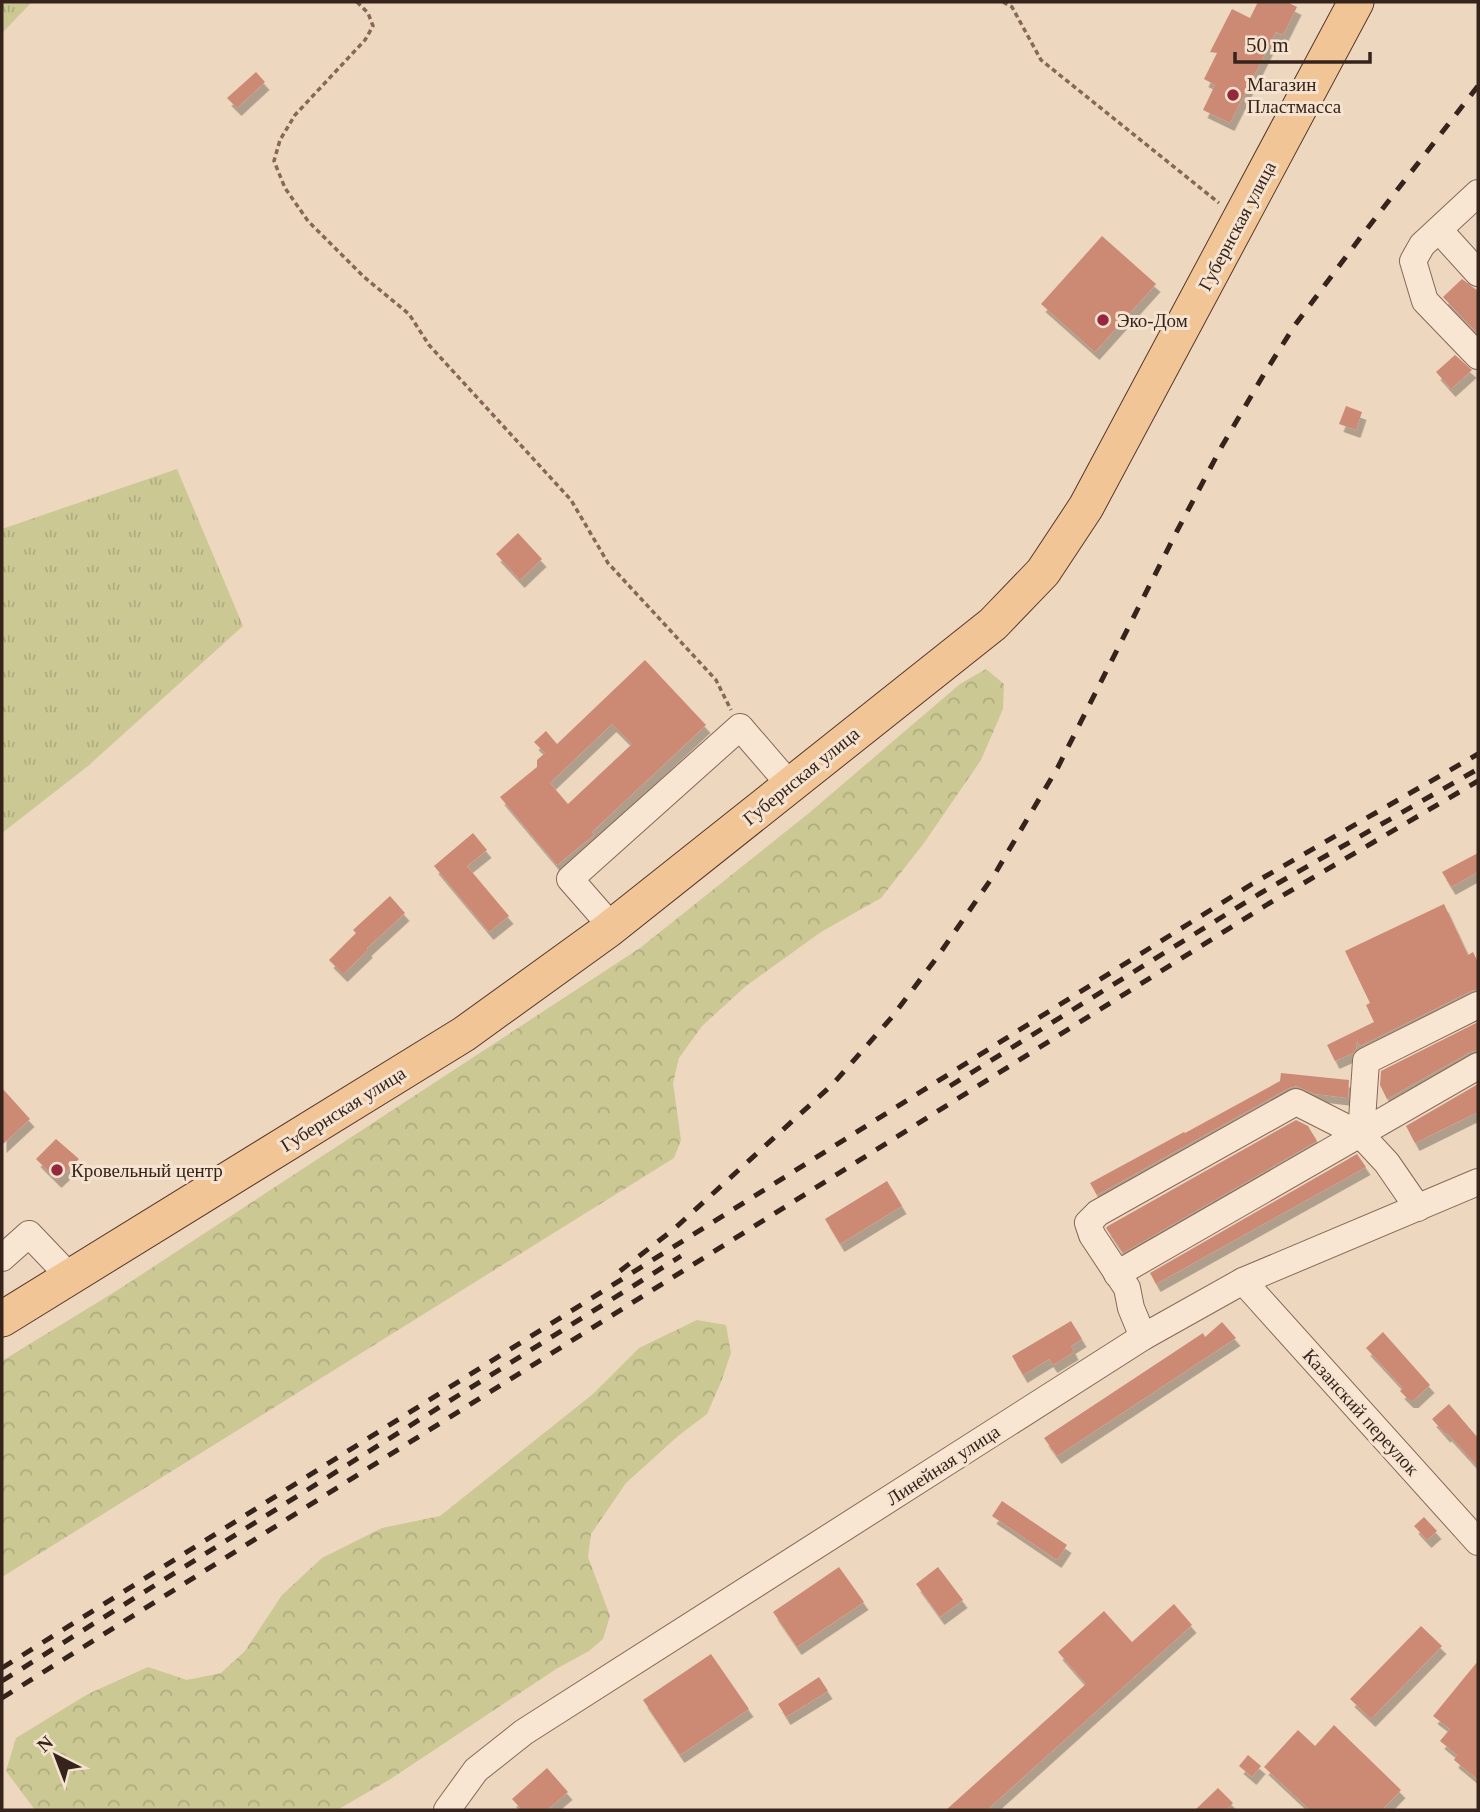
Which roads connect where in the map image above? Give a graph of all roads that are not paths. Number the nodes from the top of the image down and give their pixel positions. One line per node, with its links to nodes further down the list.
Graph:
1 (1356, 2): 6 (main road, Губернская улица)
2 (1478, 194): 3 (street)
3 (1440, 230): 4 (street); 5 (street)
4 (1478, 273)
5 (1478, 356)
6 (790, 785): 7 (main road, Губернская улица); 7 (street)
7 (612, 927): 15 (main road, Губернская улица)
8 (1478, 1005): 10 (street)
9 (1478, 1066): 10 (street)
10 (1361, 1135): 12 (street); 14 (street); 14 (street)
11 (1478, 1182): 12 (street, Линейная улица)
12 (1418, 1208): 16 (street, Линейная улица)
13 (2, 1258): 15 (street)
14 (1117, 1274): 18 (street)
15 (70, 1277): 17 (main road, Губернская улица)
16 (1243, 1282): 18 (street, Линейная улица); 19 (street, Казанский переулок)
17 (2, 1319)
18 (1143, 1338): 20 (street, Линейная улица)
19 (1478, 1542)
20 (447, 1810)

